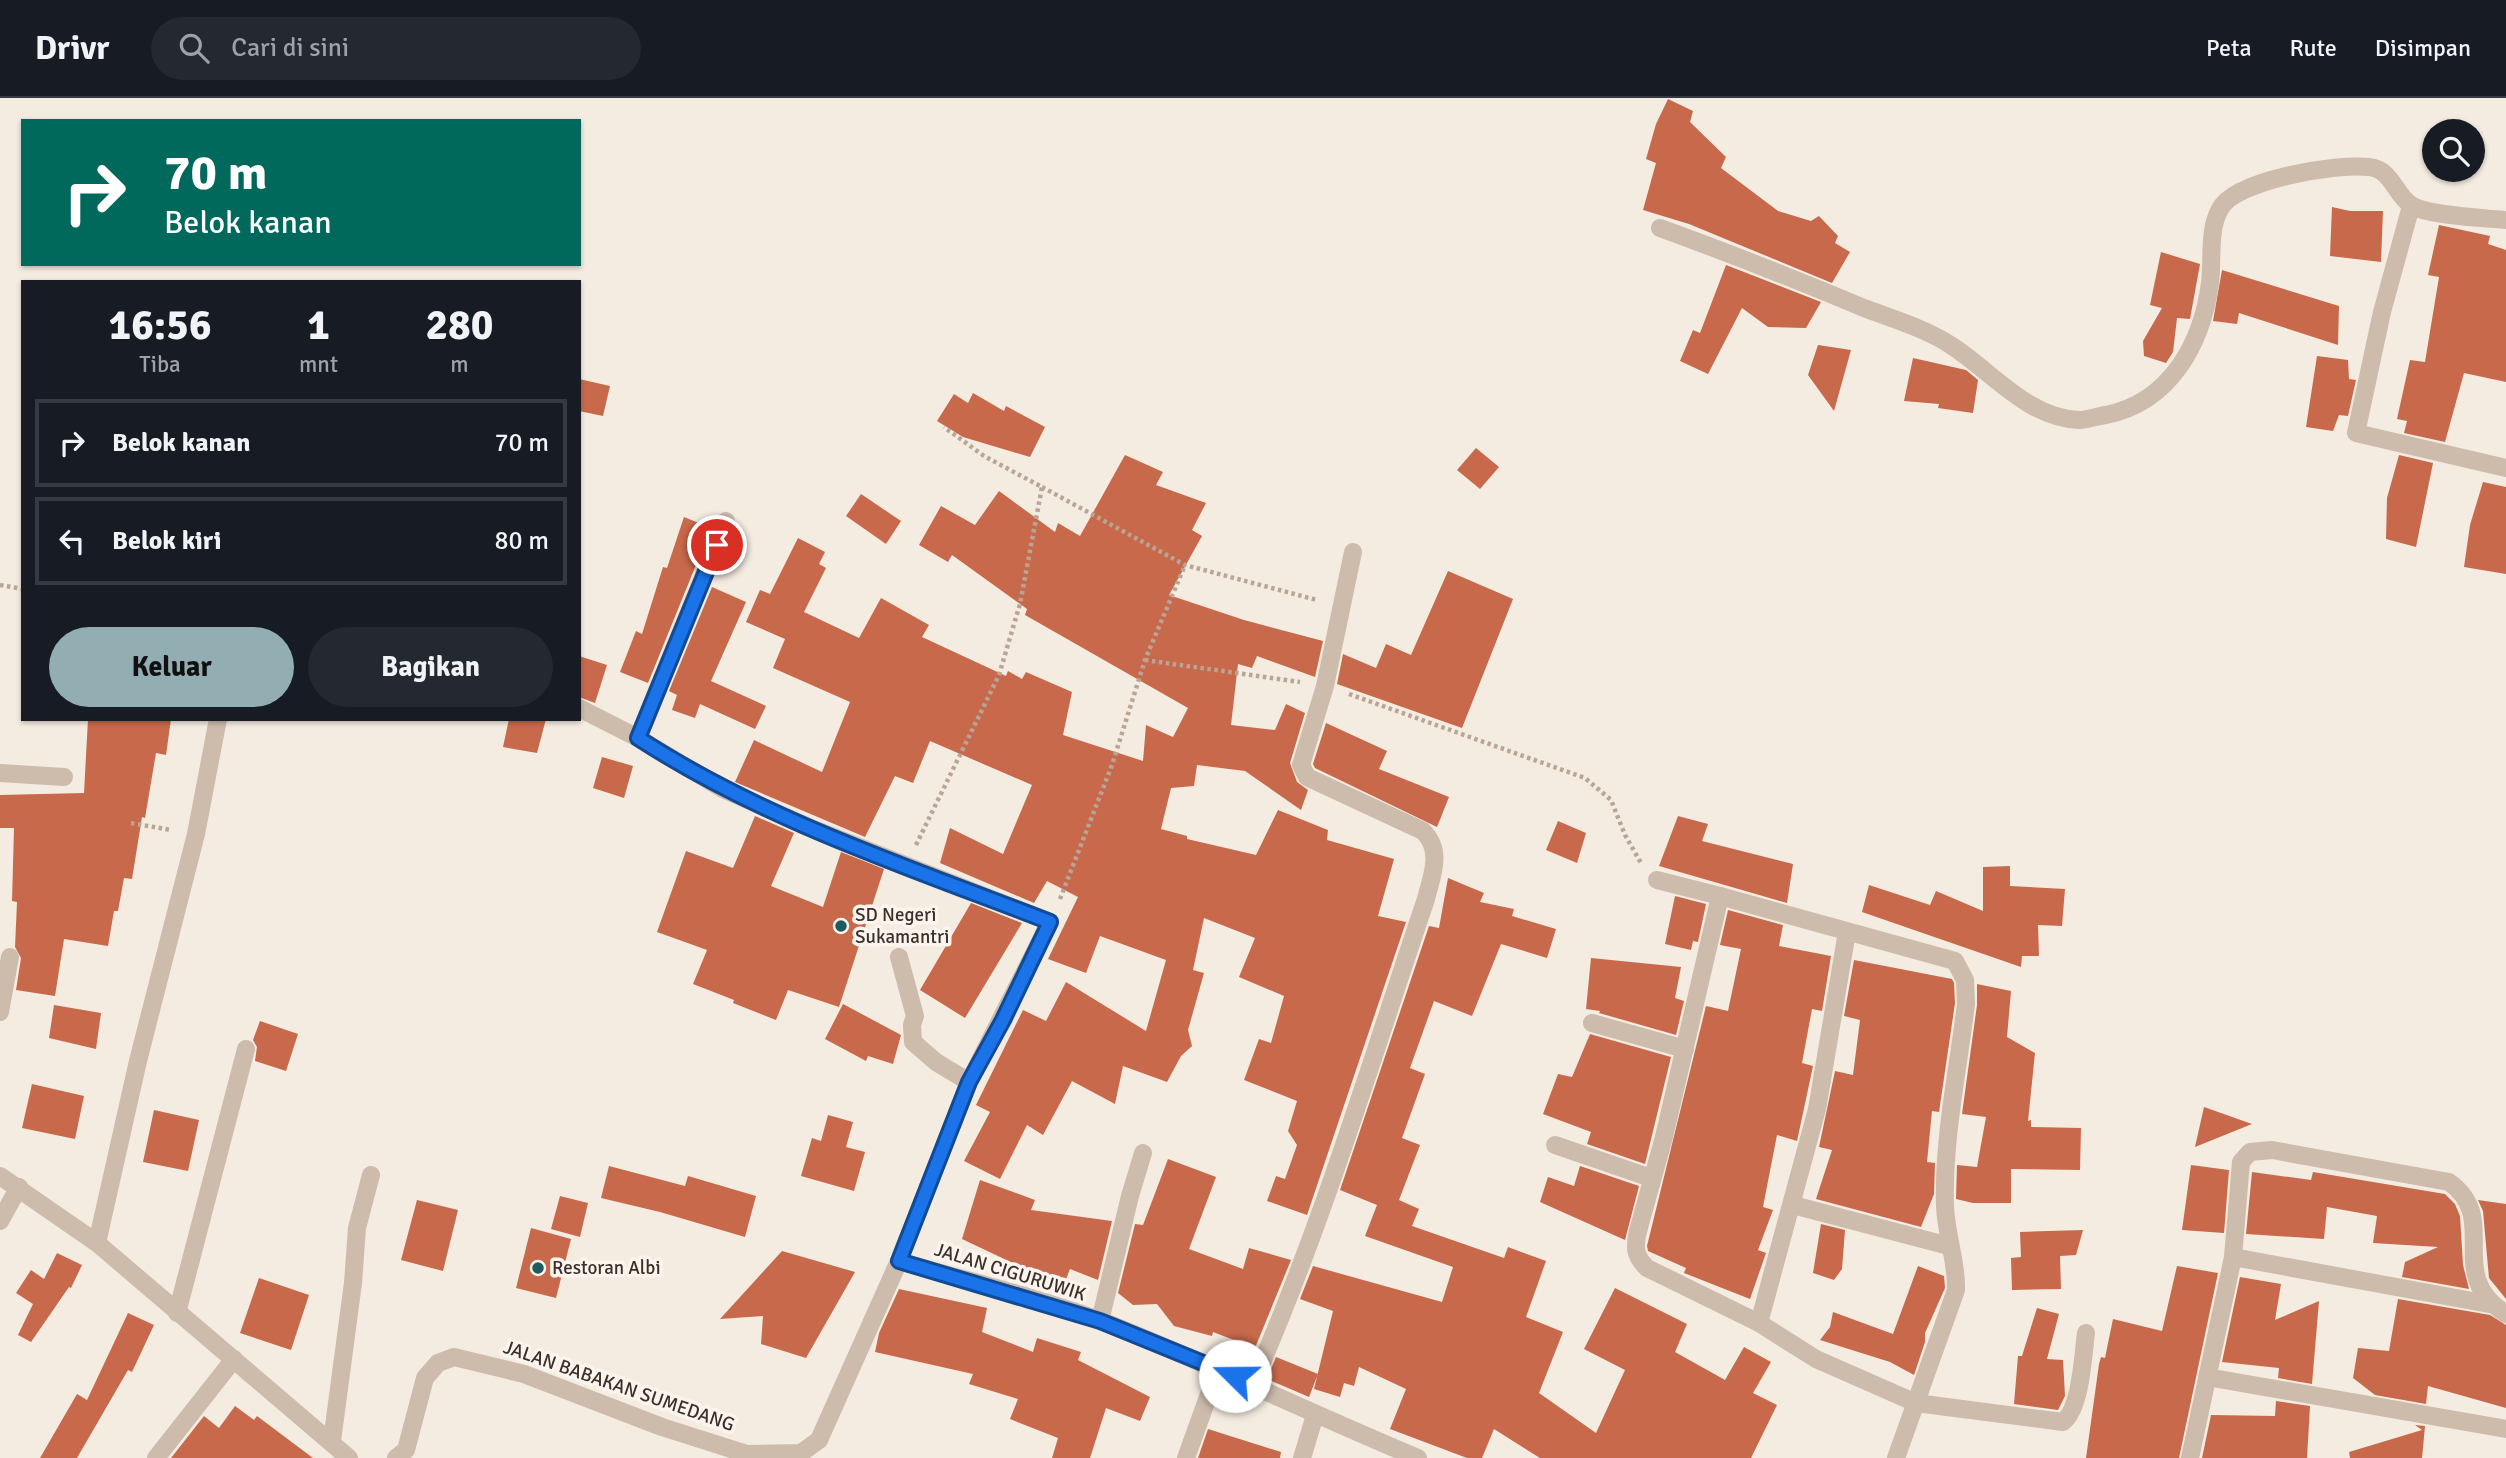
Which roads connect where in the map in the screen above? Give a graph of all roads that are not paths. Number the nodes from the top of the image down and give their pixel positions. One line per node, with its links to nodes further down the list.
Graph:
1 (2412, 206): 2 (street); 3 (street); 4 (street)
2 (2506, 220)
3 (1661, 228)
4 (2506, 468)
5 (726, 521): 9 (street)
6 (1353, 552): 43 (street)
7 (581, 709): 9 (street)
8 (218, 721): 30 (street)
9 (638, 738): 21 (street)
10 (0, 773): 11 (street)
11 (64, 777)
12 (1657, 880): 13 (street)
13 (1720, 896): 14 (street); 20 (street)
14 (1847, 932): 28 (street); 31 (street)
15 (10, 957): 17 (street)
16 (899, 957): 21 (street)
17 (0, 1012)
18 (1592, 1023): 20 (street)
19 (246, 1049): 35 (street)
20 (1685, 1049): 26 (street)
21 (969, 1082): 33 (street)
22 (1555, 1145): 26 (street)
23 (1143, 1153): 37 (street)
24 (371, 1175): 47 (street)
25 (0, 1176): 27 (street)
26 (1651, 1178): 38 (street)
27 (19, 1187): 29 (street); 30 (street)
28 (1793, 1205): 31 (street); 38 (street)
29 (0, 1221)
30 (97, 1243): 35 (street)
31 (1949, 1246): 44 (street)
32 (2233, 1256): 34 (street); 34 (street); 42 (street)
33 (899, 1261): 37 (street, JALAN CIGURUWIK); 50 (street, JALAN BABAKAN SUMEDANG)
34 (2489, 1304): 36 (street)
35 (177, 1313): 40 (street)
36 (2506, 1314)
37 (1100, 1321): 41 (street, JALAN CIGURUWIK)
38 (1759, 1323): 44 (street)
39 (2086, 1333): 44 (street)
40 (234, 1359): 47 (street); 48 (street)
41 (1218, 1369): 43 (street, JALAN CIGURUWIK); 51 (street)
42 (2207, 1377): 46 (street); 55 (street)
43 (1253, 1383): 45 (street, JALAN CIGURUWIK)
44 (1916, 1403): 54 (street)
45 (1315, 1415): 52 (street); 53 (street, JALAN CIGURUWIK)
46 (2506, 1429)
47 (332, 1441): 49 (street)
48 (156, 1458)
49 (349, 1458)
50 (396, 1458)
51 (1186, 1458)
52 (1302, 1458)
53 (1418, 1458)
54 (1896, 1458)
55 (2190, 1458)

